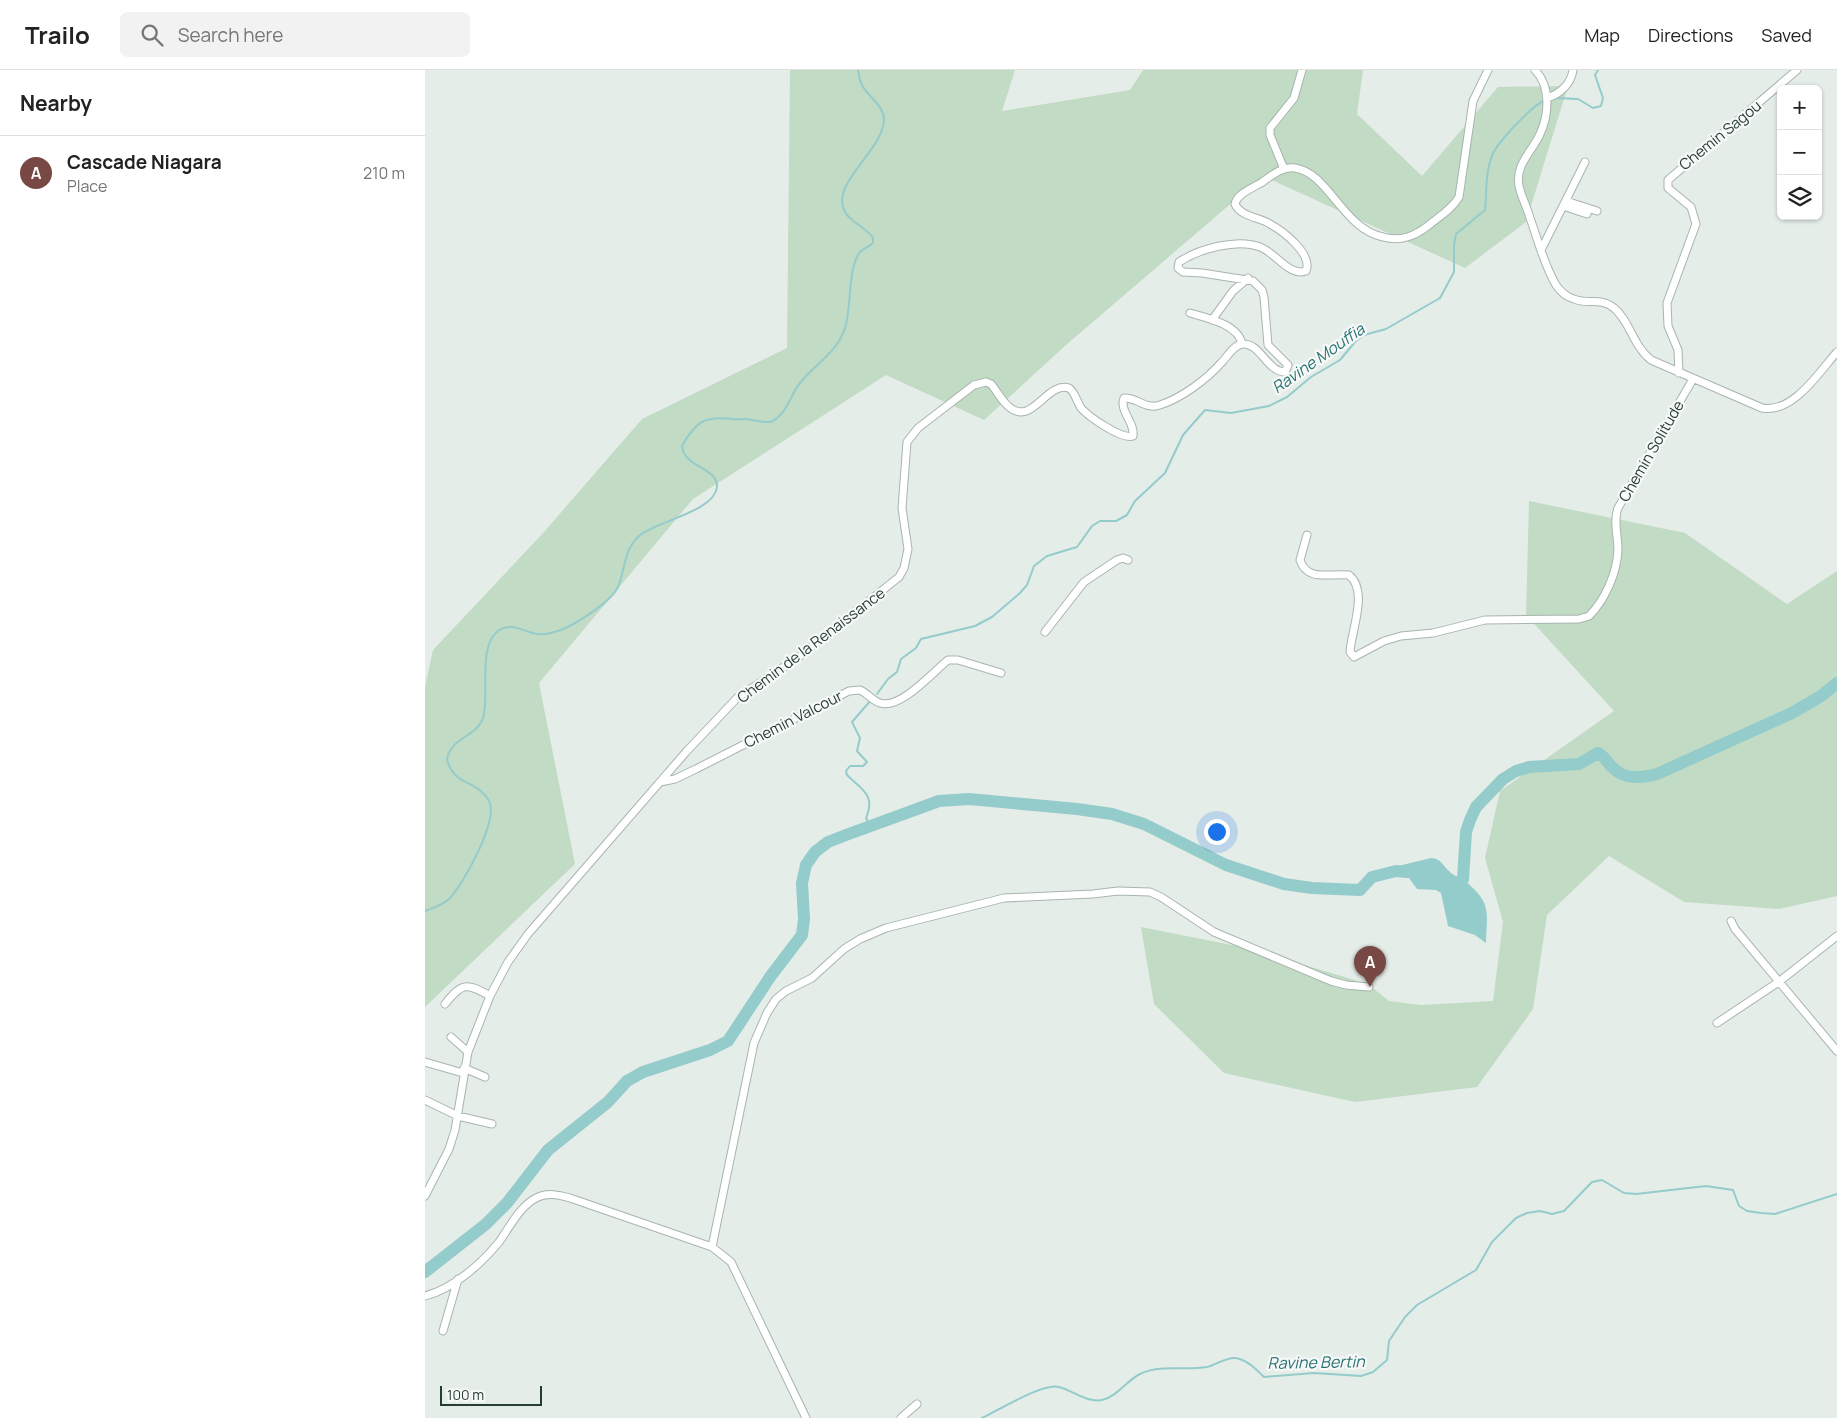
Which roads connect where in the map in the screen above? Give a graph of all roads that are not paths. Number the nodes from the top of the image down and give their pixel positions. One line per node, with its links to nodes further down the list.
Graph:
1 (1301, 70): 8 (street)
2 (1488, 70): 8 (street)
3 (1535, 70): 6 (street)
4 (1573, 70): 6 (street)
5 (1797, 70): 18 (street, Chemin Sagou)
6 (1547, 98): 12 (street)
7 (1585, 162): 9 (street)
8 (1284, 169): 13 (street)
9 (1565, 203): 10 (street); 11 (street); 12 (street)
10 (1597, 212)
11 (1587, 214)
12 (1541, 250): 18 (street)
13 (1248, 278): 15 (street); 16 (street)
14 (1190, 313): 15 (street)
15 (1213, 320): 16 (street)
16 (1242, 344): 24 (street, Chemin de la Renaissance)
17 (1837, 352): 19 (street)
18 (1679, 372): 19 (street)
19 (1693, 379): 20 (street, Chemin Solitude)
20 (1307, 535)
21 (1128, 560): 22 (street)
22 (1045, 632)
23 (1001, 673): 24 (street, Chemin Valcour)
24 (660, 782): 29 (street, Chemin de la Renaissance)
25 (1731, 921): 27 (street)
26 (1837, 936): 27 (street)
27 (1780, 981): 31 (street); 33 (street)
28 (1369, 987): 42 (street)
29 (490, 996): 30 (street); 34 (street, Chemin de la Renaissance)
30 (445, 1004)
31 (1717, 1023)
32 (451, 1036): 34 (street)
33 (1837, 1051)
34 (468, 1052): 36 (street, Chemin de la Renaissance)
35 (425, 1062): 36 (street)
36 (463, 1071): 37 (street); 39 (street, Chemin de la Renaissance)
37 (485, 1077)
38 (425, 1100): 39 (street)
39 (458, 1116): 40 (street); 41 (street, Chemin de la Renaissance)
40 (492, 1124)
41 (425, 1196)
42 (712, 1247): 43 (street); 47 (street)
43 (458, 1279): 44 (street); 45 (street)
44 (426, 1296)
45 (443, 1331)
46 (917, 1404): 48 (street)
47 (806, 1418)
48 (901, 1418)

